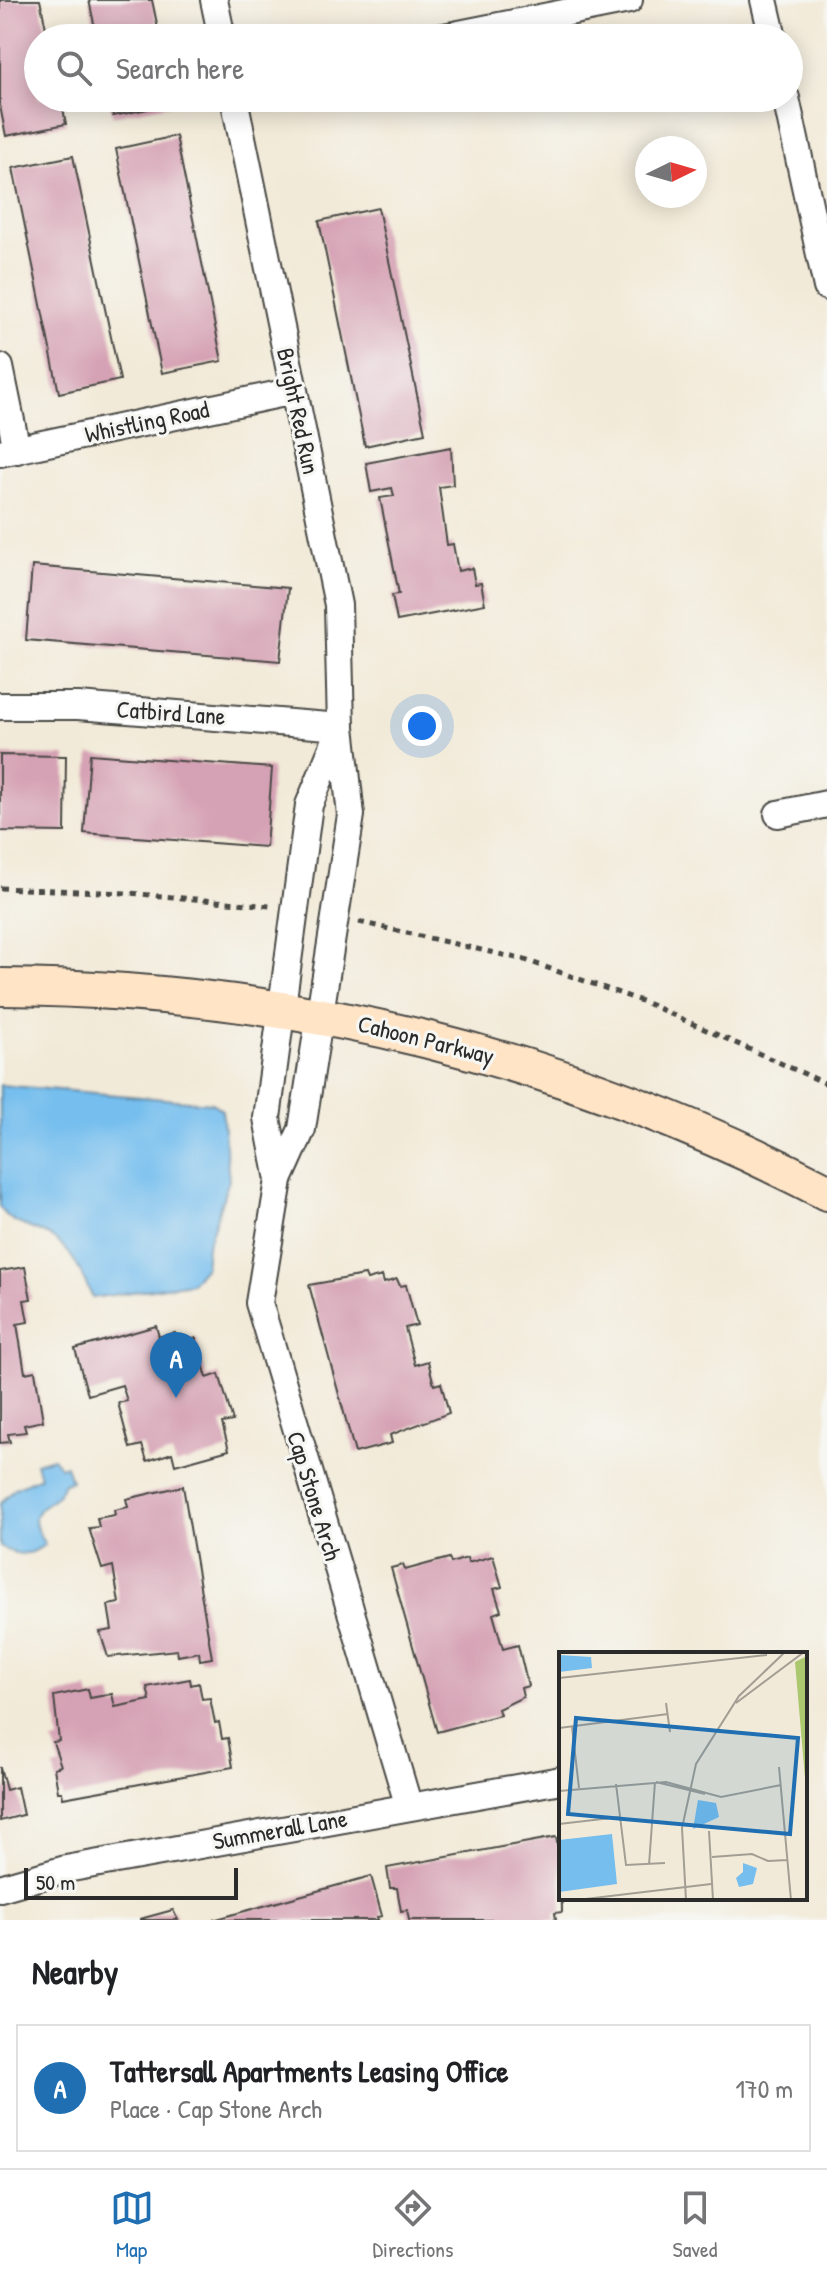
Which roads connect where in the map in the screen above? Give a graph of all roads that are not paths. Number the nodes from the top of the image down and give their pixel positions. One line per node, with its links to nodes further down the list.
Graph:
1 (214, 0): 4 (street)
2 (629, 0): 5 (street)
3 (764, 0): 6 (street)
4 (219, 24)
5 (509, 24)
6 (770, 24)
7 (237, 112): 11 (street, Bright Red Run)
8 (789, 112): 9 (street)
9 (827, 287)
10 (0, 367): 12 (street)
11 (294, 391): 12 (street, Whistling Road); 14 (street, Bright Red Run)
12 (8, 451)
13 (0, 706): 14 (street, Catbird Lane)
14 (341, 727): 18 (street, Bright Red Run); 19 (street, Bright Red Run)
15 (827, 804): 16 (street)
16 (778, 814)
17 (0, 987): 18 (street, Cahoon Parkway)
18 (282, 1009): 19 (street, Cahoon Parkway); 20 (street, Cap Stone Arch)
19 (322, 1016): 20 (street, Cap Stone Arch); 21 (street, Cahoon Parkway)
20 (279, 1180): 23 (street, Cap Stone Arch)
21 (827, 1192)
22 (559, 1780): 23 (street, Summerall Lane)
23 (409, 1807): 24 (street, Summerall Lane)
24 (0, 1888)

